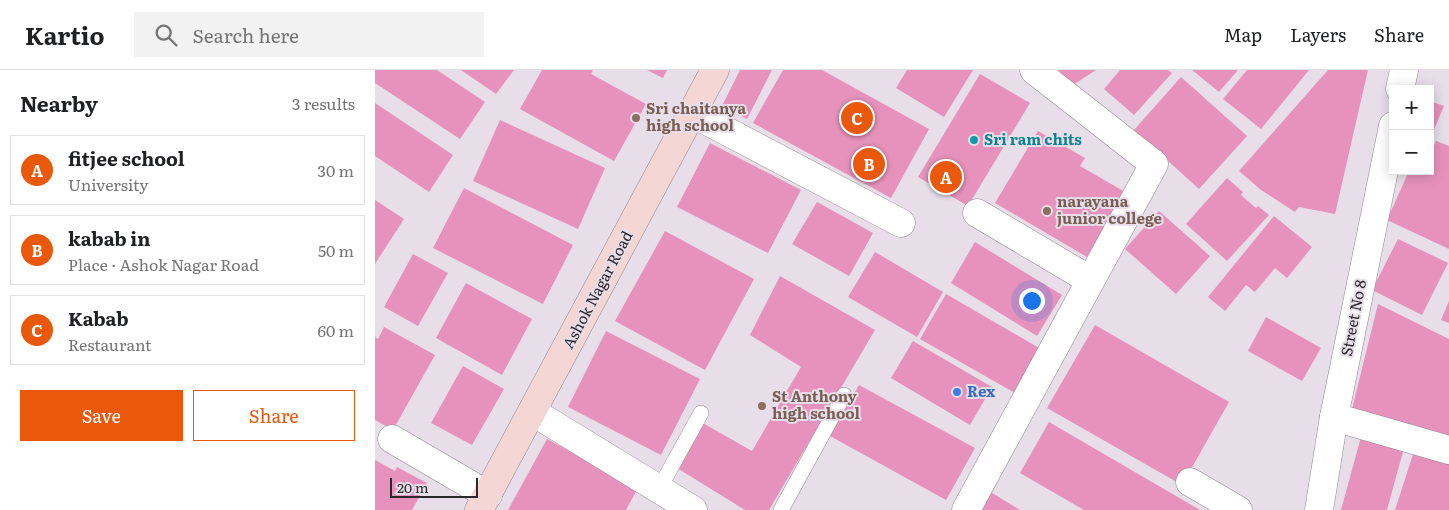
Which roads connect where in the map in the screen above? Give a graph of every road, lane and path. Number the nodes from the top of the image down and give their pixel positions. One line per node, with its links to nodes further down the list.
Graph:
1 (715, 70): 5 (main road, Ashok Nagar Road)
2 (1034, 70): 9 (street)
3 (1404, 70): 4 (street)
4 (1401, 85)
5 (692, 113): 8 (street); 11 (main road, Ashok Nagar Road)
6 (1392, 130): 13 (street, Street No 8)
7 (977, 213): 9 (street)
8 (901, 223)
9 (1090, 280): 21 (street)
10 (844, 395): 20 (lane)
11 (533, 412): 17 (street); 18 (main road, Ashok Nagar Road)
12 (701, 412): 17 (lane)
13 (1334, 416): 15 (street); 23 (street, Street No 8)
14 (392, 439): 18 (street)
15 (1449, 450)
16 (1190, 482): 22 (street)
17 (659, 489): 19 (street)
18 (484, 503)
19 (693, 510)
20 (781, 510)
21 (966, 510)
22 (1238, 510)
23 (1319, 510)

